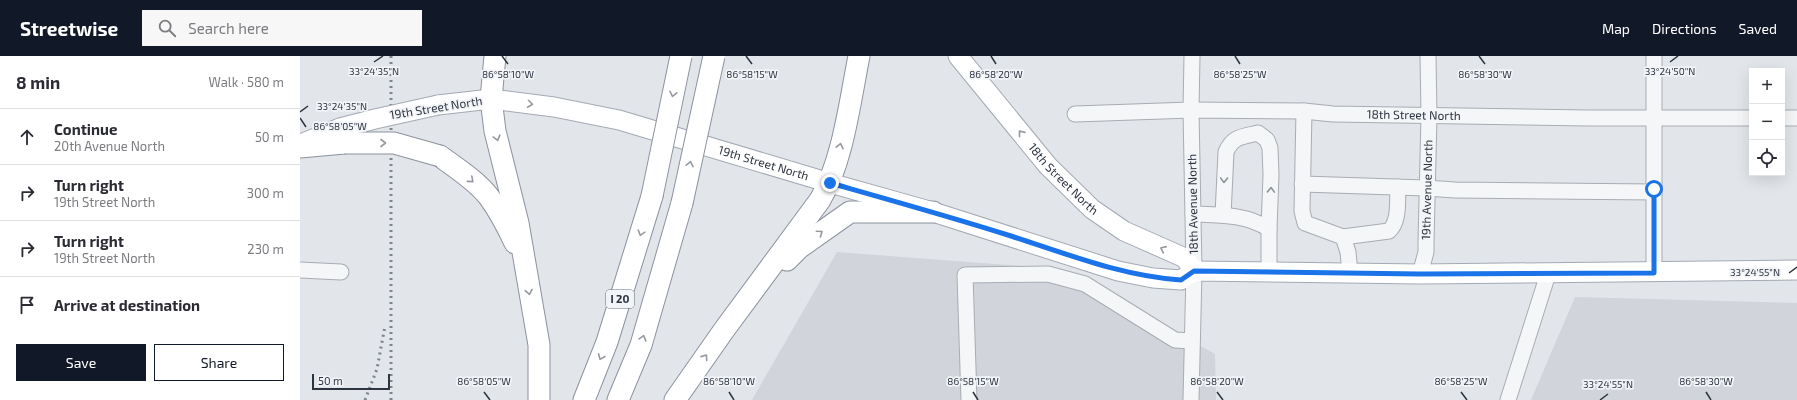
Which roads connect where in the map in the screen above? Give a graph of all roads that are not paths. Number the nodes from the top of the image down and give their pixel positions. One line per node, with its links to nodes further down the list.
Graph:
1 (495, 56): 9 (highway)
2 (681, 56): 45 (highway, I 20, one-way to 45, bridge)
3 (714, 56): 46 (highway, I 20, one-way to 3, bridge)
4 (860, 56): 22 (highway, one-way to 4)
5 (958, 56): 35 (main road, 18th Street North, one-way to 5)
6 (1192, 56): 10 (street, 18th Avenue North)
7 (1428, 56): 14 (street, 19th Avenue North)
8 (1654, 56): 15 (street)
9 (491, 99): 20 (main road, 19th Street North, bridge); 22 (main road, 19th Street North, one-way to 22); 32 (highway, one-way to 32)
10 (1191, 110): 11 (street, 18th Street North); 13 (street, 18th Street North); 28 (street, 18th Avenue North)
11 (1260, 111): 12 (street, 18th Street North); 19 (street)
12 (1304, 111): 14 (street, 18th Street North); 23 (street)
13 (1075, 114)
14 (1429, 115): 15 (street, 18th Street North); 25 (street, 19th Avenue North)
15 (1653, 118): 16 (street, 18th Street North); 26 (street)
16 (1749, 118)
17 (1785, 118): 18 (street)
18 (1797, 118)
19 (1258, 133): 29 (street, one-way to 29); 30 (street, one-way to 19)
20 (342, 136): 21 (highway); 32 (highway, one-way to 32, bridge)
21 (300, 146)
22 (830, 183): 27 (main road, 19th Street North); 42 (highway)
23 (1302, 184): 24 (street); 31 (street)
24 (1398, 187): 25 (street); 31 (street)
25 (1426, 188): 26 (street); 40 (street, 19th Avenue North)
26 (1654, 192): 39 (street)
27 (934, 212): 35 (main road, 19th Street North); 42 (highway, one-way to 27)
28 (1192, 214): 29 (street); 35 (street, 18th Avenue North)
29 (1223, 215): 30 (street)
30 (1269, 228): 37 (street)
31 (1342, 237): 38 (street)
32 (524, 262): 44 (highway, one-way to 44)
33 (300, 270): 36 (street)
34 (1797, 270): 39 (main road, 19th Street North)
35 (1194, 271): 37 (main road, 19th Street North); 43 (street, 18th Avenue North)
36 (341, 272)
37 (1269, 272): 38 (main road, 19th Street North)
38 (1350, 273): 40 (main road, 19th Street North)
39 (1654, 273): 41 (main road, 19th Street North)
40 (1420, 274): 41 (main road, 19th Street North)
41 (1548, 274): 50 (street)
42 (724, 330): 47 (highway, one-way to 42)
43 (1192, 341): 48 (street); 49 (street, 18th Avenue North)
44 (539, 400)
45 (584, 400)
46 (618, 400)
47 (675, 400)
48 (969, 400)
49 (1191, 400)
50 (1508, 400)

